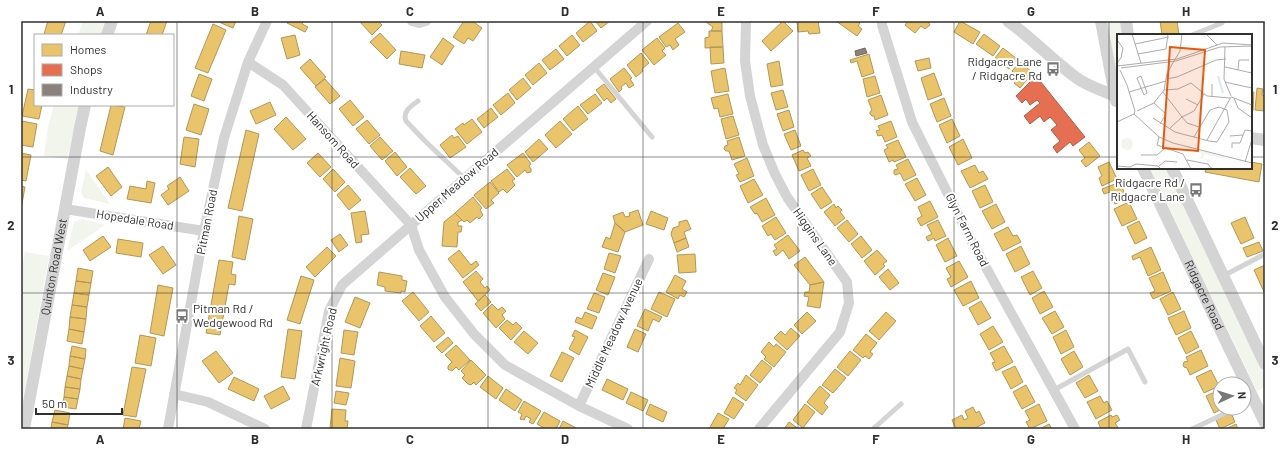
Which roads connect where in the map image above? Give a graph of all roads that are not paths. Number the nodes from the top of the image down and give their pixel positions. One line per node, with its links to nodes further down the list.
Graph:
1 (112, 21): 12 (street)
2 (267, 21): 15 (street, Pitman Road)
3 (412, 21): 4 (street)
4 (426, 21)
5 (647, 21): 16 (street, Upper Meadow Road)
6 (746, 21): 46 (street, Higgins Lane)
7 (882, 21): 34 (street, Glyn Farm Road)
8 (1008, 21): 17 (street)
9 (1101, 21): 17 (street)
10 (1126, 21): 13 (street)
11 (1222, 23): 14 (lane)
12 (107, 34)
13 (1128, 34)
14 (1194, 34)
15 (248, 62): 27 (street, Hansom Road); 28 (street, Pitman Road)
16 (594, 67): 20 (lane); 25 (street, Upper Meadow Road)
17 (1117, 99)
18 (418, 101): 25 (lane)
19 (86, 106): 26 (street, Quinton Road West)
20 (652, 137)
21 (1252, 138): 22 (street)
22 (1265, 140)
23 (1143, 169): 36 (street, Ridgacre Road)
24 (1172, 169): 31 (street, Ridgacre Road)
25 (464, 179): 27 (street, Upper Meadow Road)
26 (65, 209): 28 (street, Hopedale Road); 41 (street, Quinton Road West)
27 (411, 225): 38 (street, Upper Meadow Road); 44 (street, Arkwright Road)
28 (204, 231): 35 (street, Pitman Road)
29 (1265, 254): 31 (lane)
30 (649, 259): 38 (street, Middle Meadow Avenue)
31 (1223, 276): 32 (street, Ridgacre Road)
32 (1265, 364)
33 (1145, 382): 34 (lane)
34 (1054, 390): 48 (street, Glyn Farm Road)
35 (174, 394): 42 (street, Pitman Road); 43 (street)
36 (1255, 400): 40 (street, Ridgacre Road)
37 (900, 404): 47 (lane)
38 (579, 406): 45 (street, Upper Meadow Road)
39 (1220, 416): 49 (lane)
40 (1265, 423)
41 (24, 429)
42 (168, 429)
43 (265, 429)
44 (306, 429)
45 (628, 429)
46 (759, 429)
47 (873, 429)
48 (1075, 429)
49 (1192, 429)

